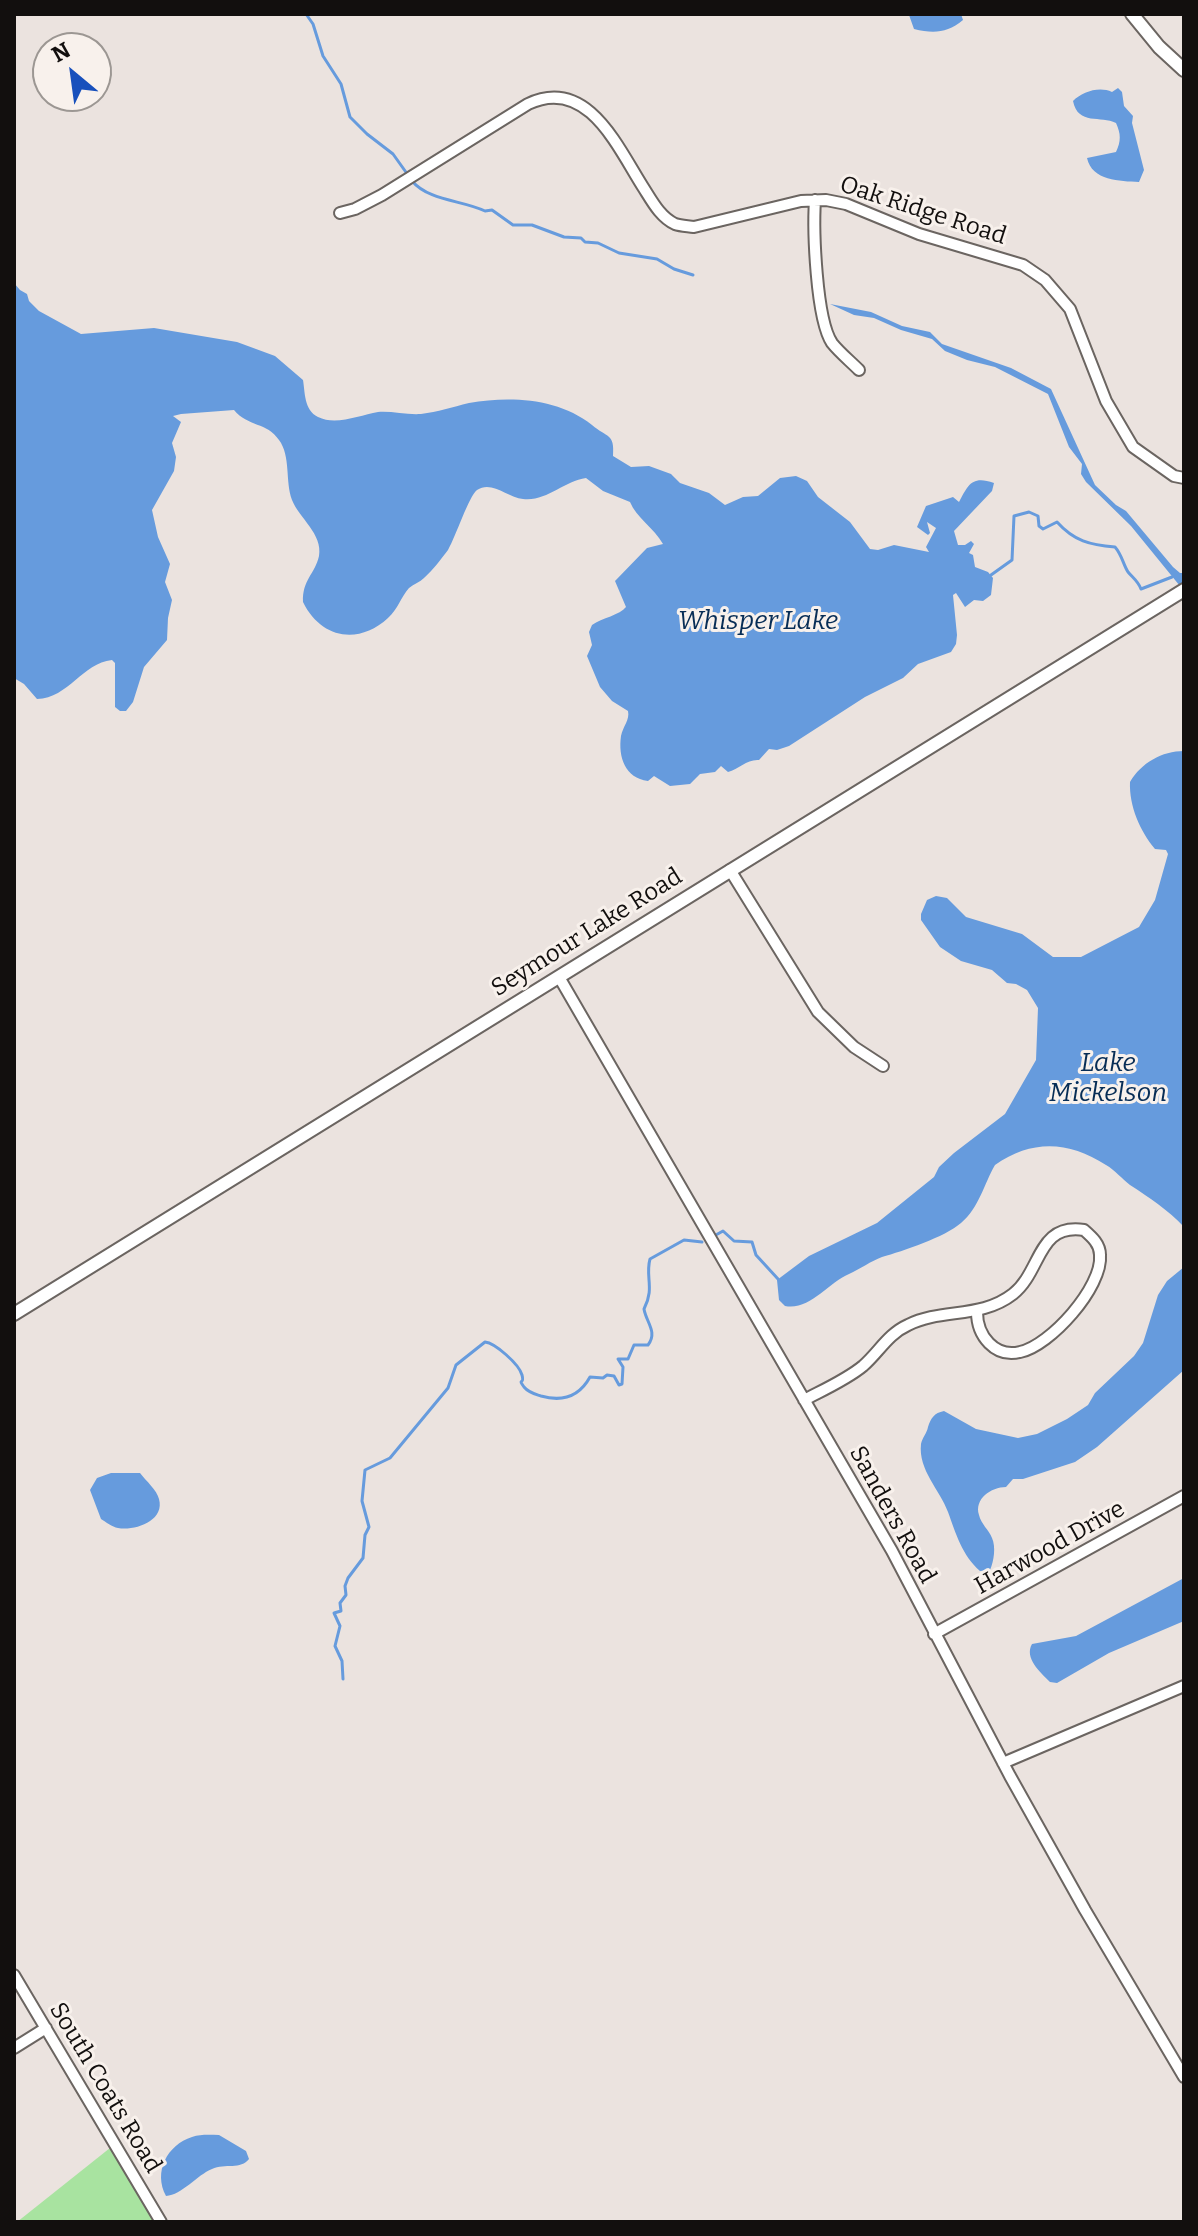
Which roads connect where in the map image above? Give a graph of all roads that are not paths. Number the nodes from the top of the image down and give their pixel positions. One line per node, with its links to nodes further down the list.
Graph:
1 (1132, 14): 2 (street)
2 (1184, 70)
3 (815, 200): 4 (street, Oak Ridge Road); 5 (street); 6 (street, Oak Ridge Road)
4 (340, 213)
5 (859, 370)
6 (1184, 478)
7 (1180, 592): 8 (street, Seymour Lake Road)
8 (730, 870): 9 (street, Seymour Lake Road); 10 (street)
9 (559, 977): 12 (street, Seymour Lake Road); 13 (street, Sanders Road)
10 (883, 1066)
11 (977, 1312): 11 (street); 13 (street)
12 (14, 1314)
13 (804, 1400): 15 (street, Sanders Road)
14 (1184, 1496): 15 (street, Harwood Drive)
15 (934, 1634): 17 (street, Sanders Road)
16 (1184, 1686): 17 (street)
17 (1003, 1763): 21 (street, Sanders Road)
18 (14, 1975): 19 (street, South Coats Road)
19 (46, 2028): 20 (street); 22 (street, South Coats Road)
20 (14, 2048)
21 (1184, 2077)
22 (161, 2222)

